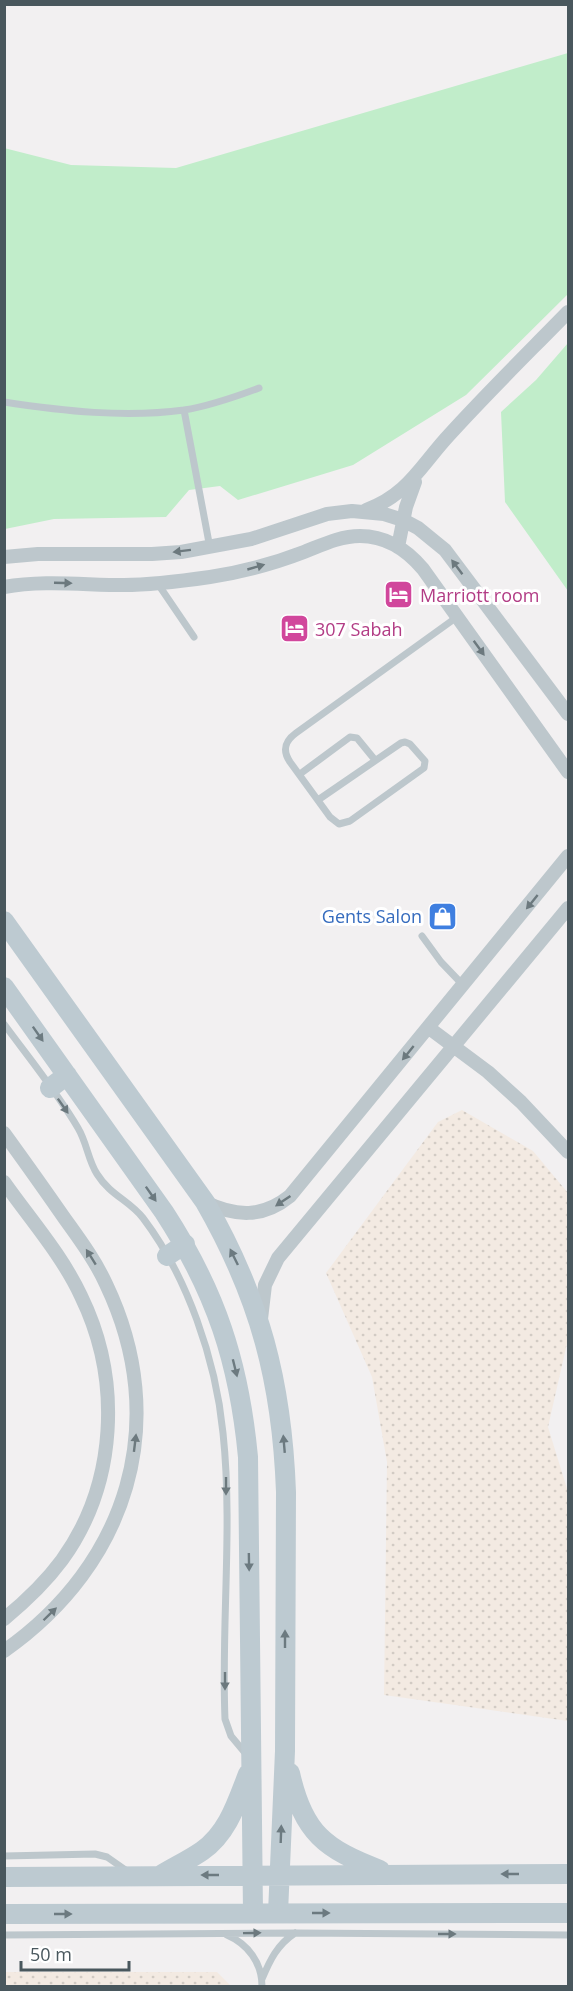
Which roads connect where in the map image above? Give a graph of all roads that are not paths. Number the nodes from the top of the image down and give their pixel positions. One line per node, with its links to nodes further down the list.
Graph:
1 (568, 312): 5 (street)
2 (259, 388): 4 (lane)
3 (4, 402): 4 (lane)
4 (183, 410): 9 (lane)
5 (421, 470): 6 (street); 7 (street)
6 (364, 511): 7 (street); 9 (street)
7 (403, 520): 8 (street); 15 (street, one-way to 7)
8 (398, 546): 11 (street, one-way to 8); 13 (street)
9 (210, 548): 10 (street, one-way to 10)
10 (4, 557)
11 (158, 583): 12 (street, one-way to 11); 14 (lane)
12 (4, 586)
13 (457, 617): 17 (street, one-way to 17); 18 (lane)
14 (194, 637)
15 (568, 714)
16 (375, 760): 18 (lane); 19 (lane); 19 (lane)
17 (568, 772)
18 (300, 774): 19 (lane)
19 (318, 800)
20 (568, 856): 24 (street, one-way to 24)
21 (568, 908): 28 (street)
22 (4, 921): 34 (street)
23 (422, 936): 24 (lane)
24 (463, 986): 27 (street)
25 (4, 987): 29 (street, one-way to 29)
26 (4, 1024): 30 (lane)
27 (429, 1028): 28 (street); 34 (street, one-way to 34)
28 (453, 1046): 32 (street); 37 (street)
29 (67, 1075): 30 (street); 35 (street, one-way to 35)
30 (50, 1088): 36 (lane, one-way to 36)
31 (4, 1133): 39 (street, one-way to 31)
32 (568, 1152)
33 (4, 1182): 38 (street)
34 (205, 1203): 37 (street, one-way to 34)
35 (185, 1244): 36 (street); 41 (street, one-way to 41)
36 (166, 1256): 41 (lane, one-way to 41)
37 (260, 1324): 40 (street, one-way to 37)
38 (4, 1619)
39 (4, 1651)
40 (285, 1751): 45 (street, one-way to 40); 46 (street)
41 (251, 1763): 44 (street); 48 (street)
42 (4, 1856): 47 (lane)
43 (568, 1874): 46 (street, one-way to 46)
44 (252, 1875): 45 (street); 48 (street, one-way to 48); 50 (street)
45 (279, 1875): 46 (street); 51 (street)
46 (391, 1875)
47 (134, 1876): 48 (street); 49 (street)
48 (159, 1876)
49 (4, 1877)
50 (253, 1913): 51 (street); 53 (street, one-way to 50)
51 (278, 1913): 52 (street, one-way to 52)
52 (568, 1913)
53 (4, 1914)
54 (296, 1933): 55 (lane, one-way to 54); 57 (lane, one-way to 57); 58 (lane)
55 (225, 1934): 56 (lane); 58 (lane)
56 (4, 1935)
57 (568, 1935)
58 (262, 1983)

